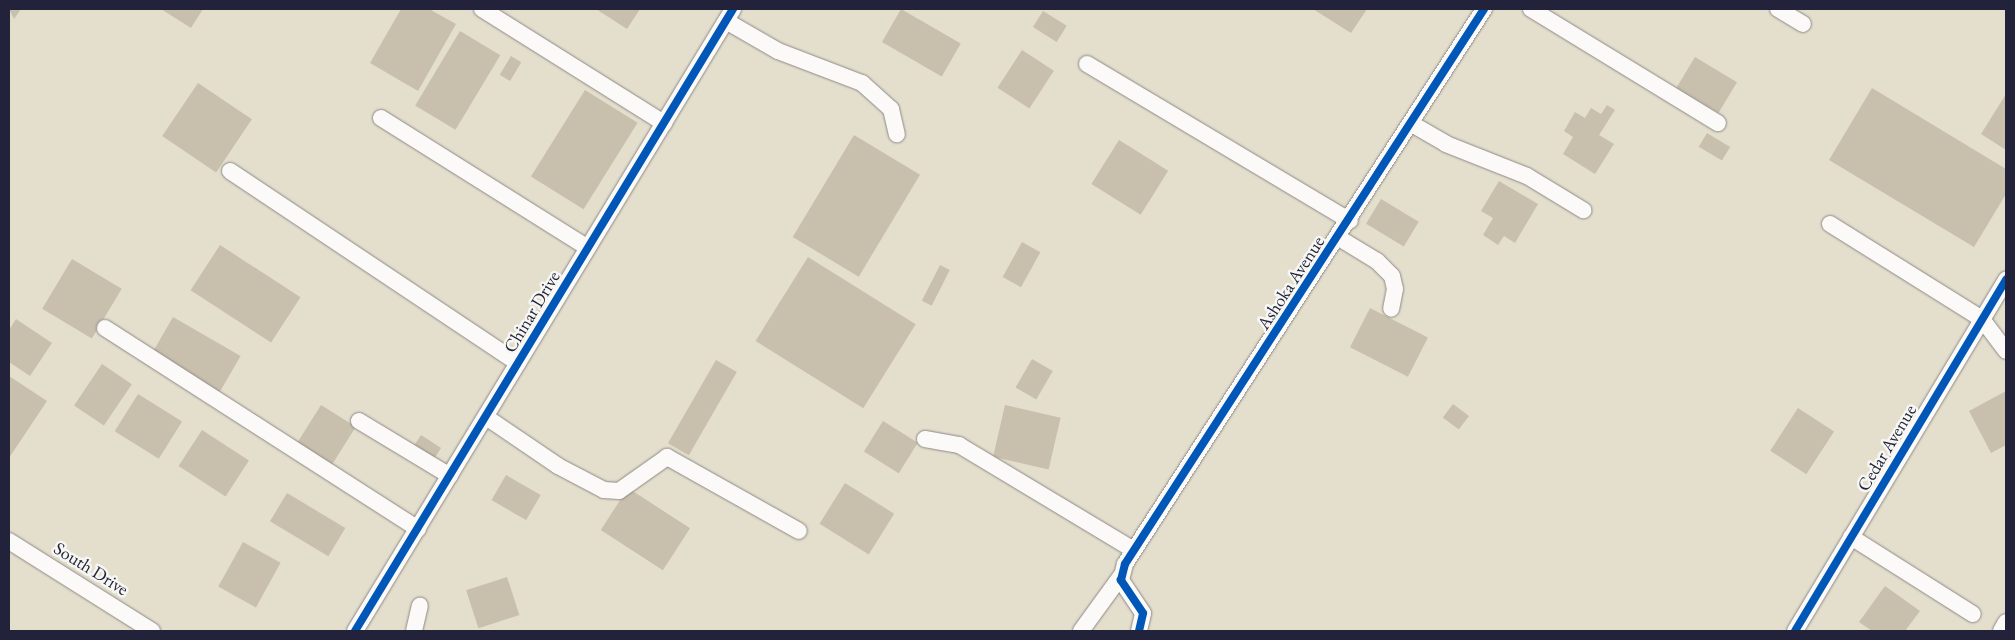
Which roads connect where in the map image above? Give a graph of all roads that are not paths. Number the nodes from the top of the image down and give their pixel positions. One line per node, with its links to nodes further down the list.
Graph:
1 (482, 9): 9 (street)
2 (1484, 9): 11 (street, Ashoka Avenue)
3 (1531, 9): 10 (street)
4 (1778, 9): 6 (street)
5 (729, 15): 9 (street, Chinar Drive); 12 (street)
6 (1803, 24)
7 (1086, 64): 15 (street)
8 (381, 118): 18 (street)
9 (664, 123): 18 (street, Chinar Drive)
10 (1718, 123)
11 (1412, 124): 14 (street); 15 (street, Ashoka Avenue)
12 (897, 134)
13 (230, 171): 24 (street)
14 (1583, 210)
15 (1350, 221): 17 (street, Ashoka Avenue)
16 (1830, 224): 21 (street)
17 (1339, 238): 20 (street); 33 (street, Ashoka Avenue)
18 (588, 248): 24 (street, Chinar Drive)
19 (2006, 280): 21 (street, Cedar Avenue)
20 (1390, 309)
21 (1982, 320): 23 (street); 31 (street, Cedar Avenue)
22 (105, 328): 29 (street)
23 (2006, 351)
24 (518, 363): 25 (street, Chinar Drive)
25 (486, 417): 28 (street, Chinar Drive); 30 (street)
26 (359, 421): 28 (street)
27 (926, 439): 33 (street)
28 (450, 476): 29 (street, Chinar Drive)
29 (418, 529): 39 (street, Chinar Drive)
30 (799, 531)
31 (1851, 537): 36 (street); 43 (street, Cedar Avenue)
32 (9, 541): 38 (street, South Drive)
33 (1134, 550): 34 (street, Ashoka Avenue)
34 (1121, 574): 41 (street, Ashoka Avenue); 42 (street)
35 (420, 606): 40 (street)
36 (1973, 614)
37 (2006, 622): 44 (street)
38 (152, 631)
39 (355, 631)
40 (414, 631)
41 (1081, 631)
42 (1139, 631)
43 (1795, 631)
44 (2001, 631)

